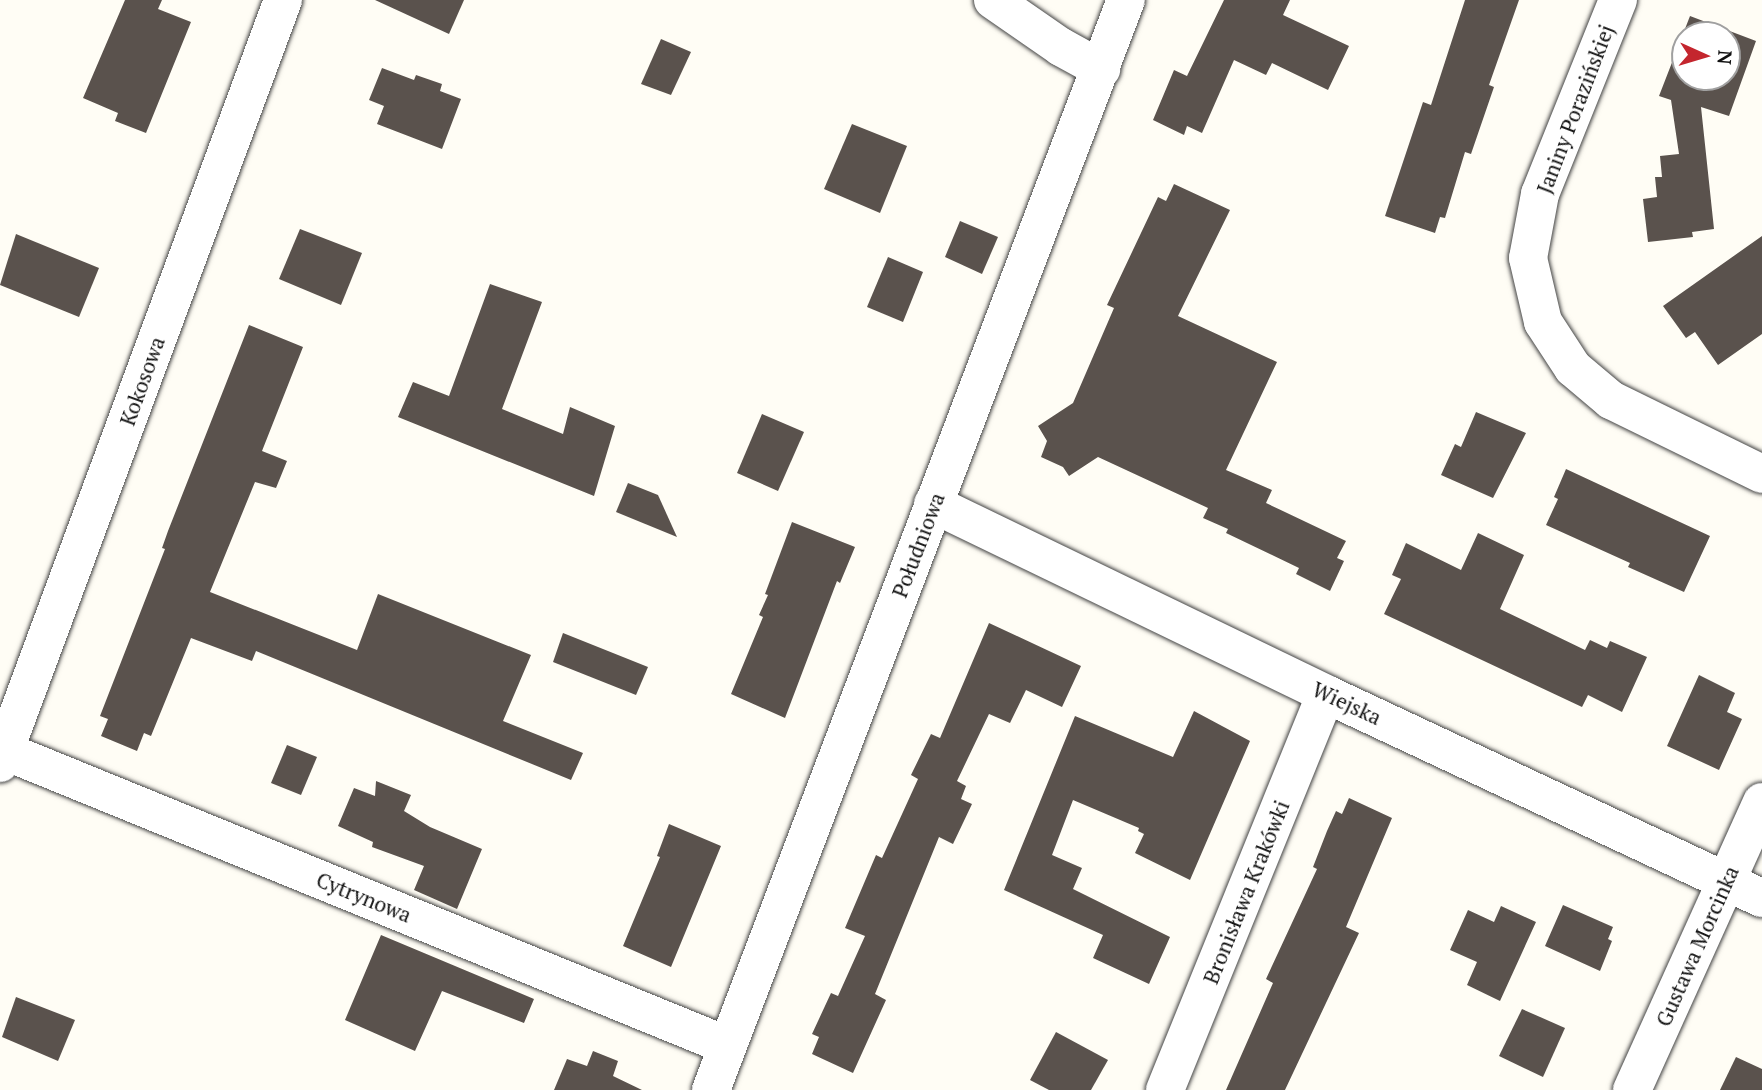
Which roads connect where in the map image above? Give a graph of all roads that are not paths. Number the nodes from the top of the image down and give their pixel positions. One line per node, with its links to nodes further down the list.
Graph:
1 (284, 0): 9 (street, Kokosowa)
2 (993, 0): 5 (street)
3 (1126, 0): 5 (street, Południowa)
4 (1618, 0): 6 (street, Janiny Porazińskiej)
5 (1101, 69): 7 (street, Południowa)
6 (1762, 474)
7 (933, 504): 8 (street, Wiejska); 13 (street, Południowa)
8 (1326, 694): 11 (street, Wiejska); 15 (street, Bronisława Krakówki)
9 (2, 754): 13 (street, Cytrynowa)
10 (1762, 802): 11 (street, Gustawa Morcinka)
11 (1726, 881): 12 (street, Wiejska); 16 (street, Gustawa Morcinka)
12 (1762, 898)
13 (728, 1046): 14 (street, Południowa)
14 (711, 1090)
15 (1166, 1090)
16 (1632, 1090)

